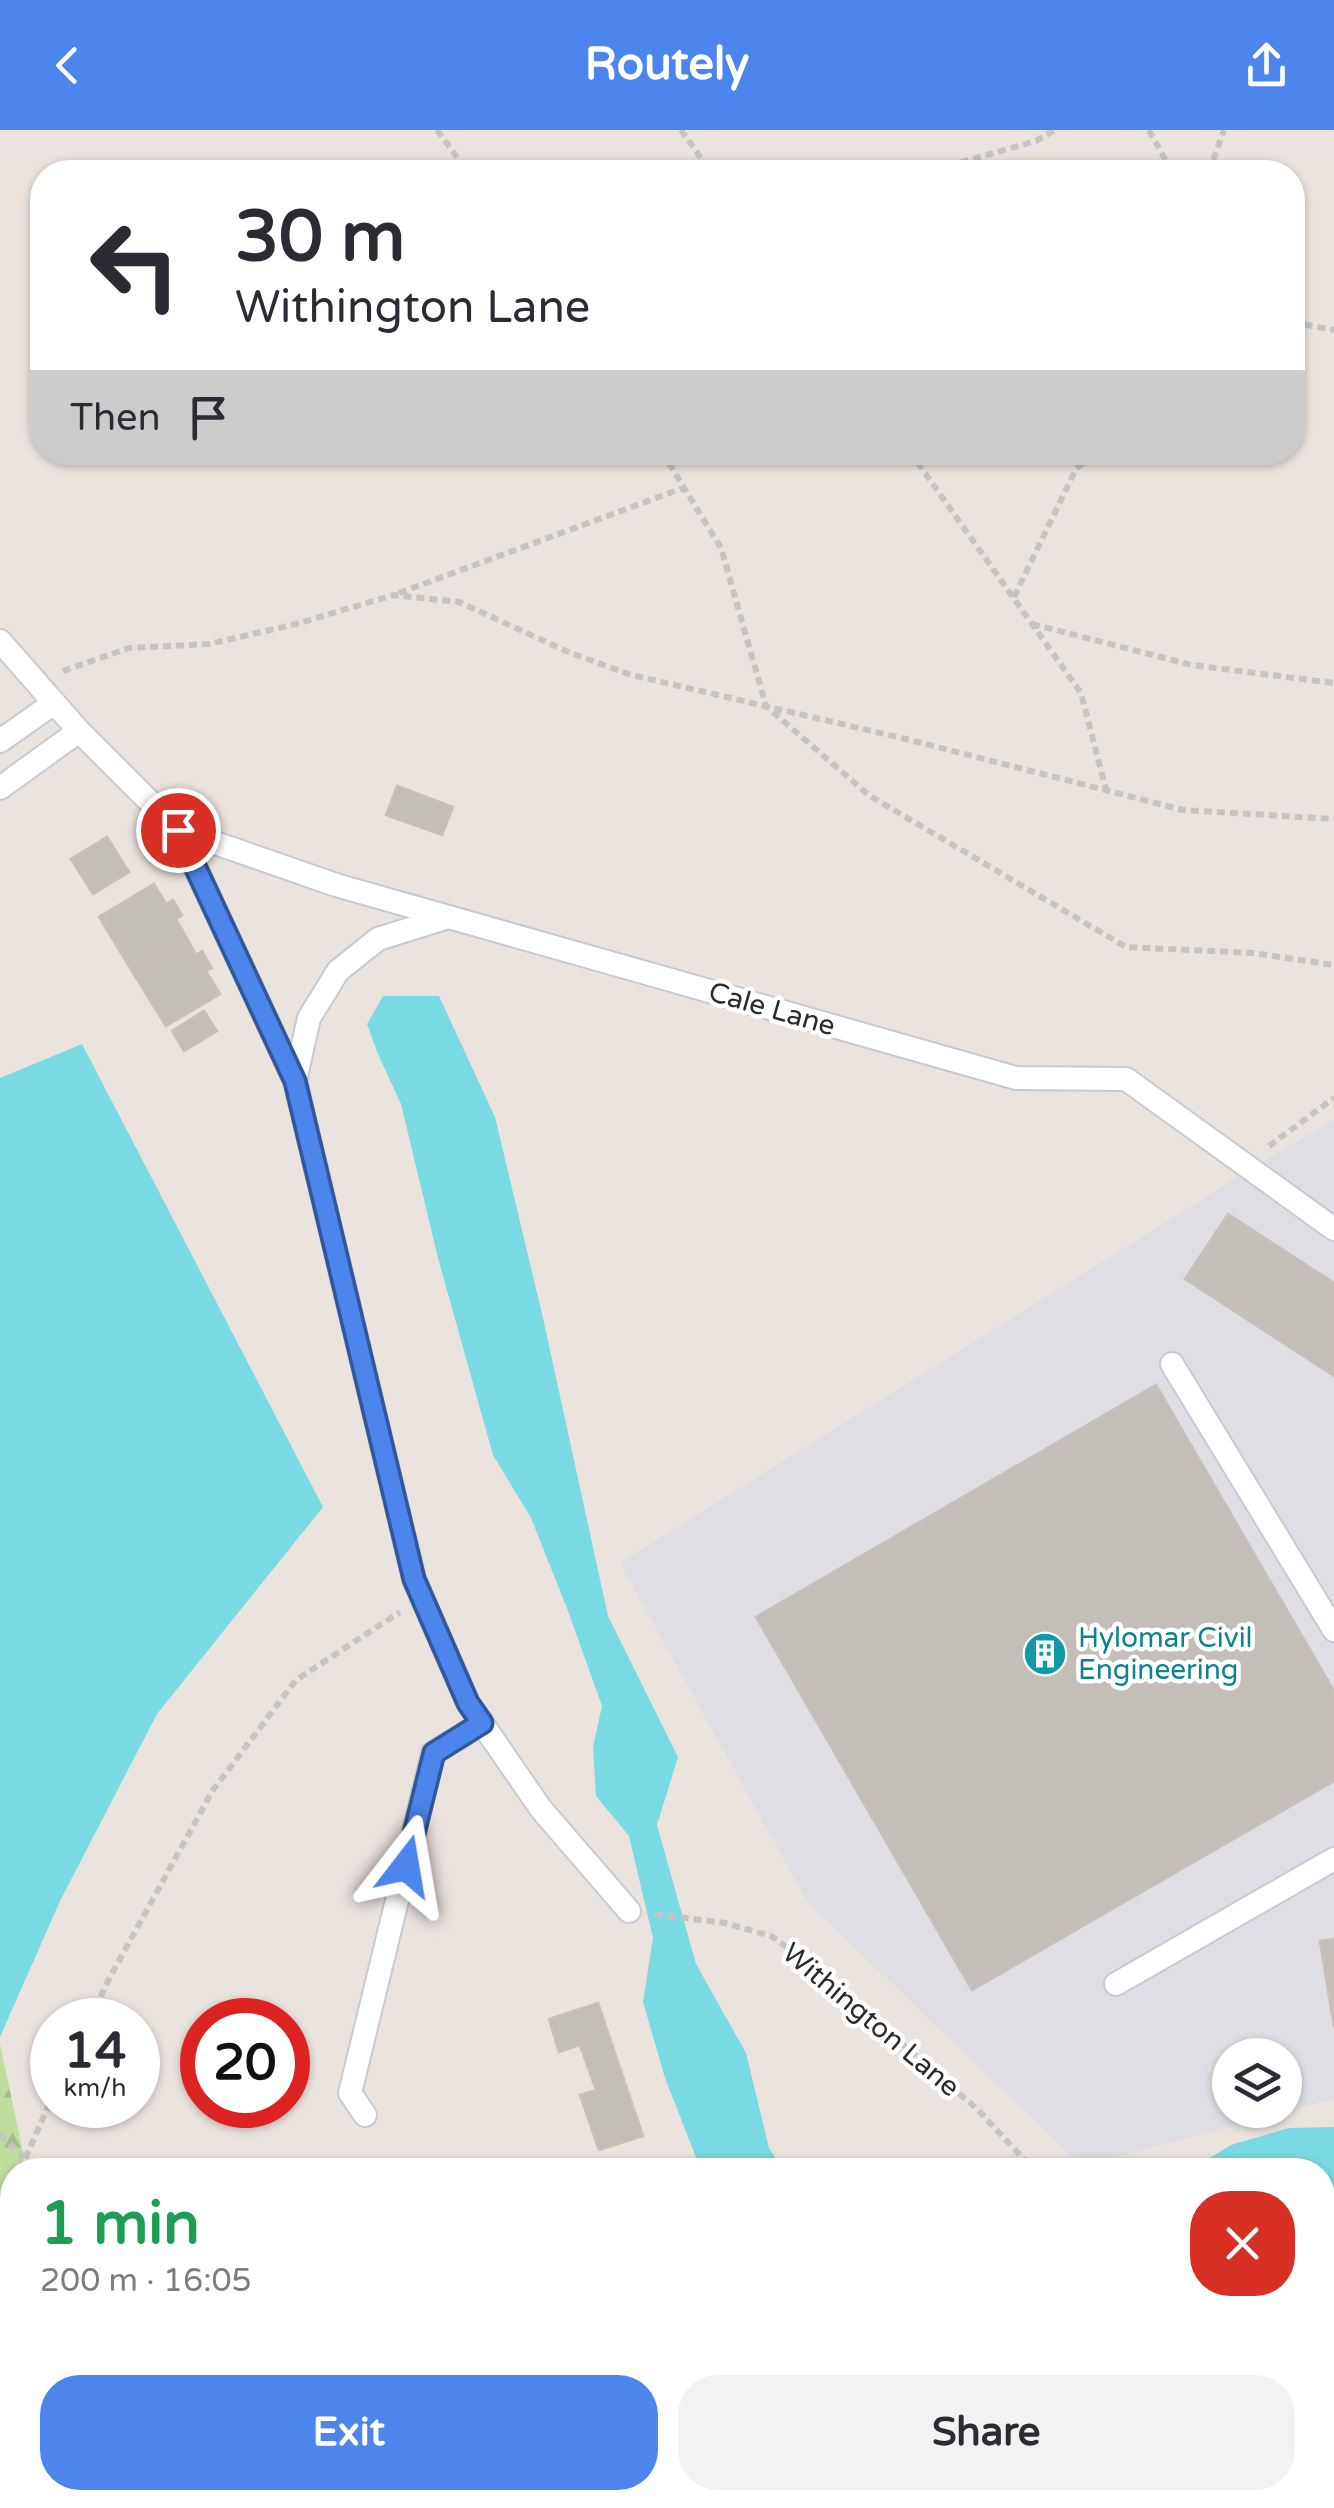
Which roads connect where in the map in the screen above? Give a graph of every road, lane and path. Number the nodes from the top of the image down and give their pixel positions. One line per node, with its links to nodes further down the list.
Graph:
1 (438, 130): 6 (path)
2 (680, 130): 7 (path)
3 (1054, 130): 8 (path)
4 (1148, 130): 9 (path)
5 (1224, 130): 10 (path)
6 (459, 160)
7 (702, 160)
8 (969, 160)
9 (1165, 160)
10 (1213, 160)
11 (1305, 324): 12 (path)
12 (1334, 330)
13 (670, 465): 16 (path)
14 (919, 465): 18 (path)
15 (1081, 465): 18 (path)
16 (684, 488): 17 (path); 24 (path)
17 (394, 595): 21 (path); 24 (path)
18 (1014, 598): 19 (path)
19 (1032, 624): 22 (path); 28 (path)
20 (0, 642): 21 (lane)
21 (35, 681): 23 (lane)
22 (1334, 683)
23 (54, 702): 25 (lane); 26 (lane)
24 (766, 706): 28 (path); 32 (path)
25 (80, 731): 27 (lane); 30 (lane)
26 (0, 741)
27 (0, 788)
28 (1106, 790): 29 (path)
29 (1334, 819)
30 (178, 830): 31 (lane, Cale Lane); 33 (lane)
31 (447, 918): 33 (lane); 35 (lane, Cale Lane)
32 (1334, 966)
33 (295, 1081): 38 (lane)
34 (1334, 1098): 35 (path)
35 (1244, 1164): 36 (lane, Cale Lane)
36 (1334, 1229)
37 (1172, 1364): 39 (lane)
38 (422, 1598): 40 (lane); 44 (path)
39 (1334, 1630)
40 (482, 1723): 42 (lane); 45 (lane)
41 (1334, 1859): 43 (lane)
42 (629, 1910): 49 (path, Withington Lane)
43 (1116, 1984)
44 (100, 1998)
45 (364, 2115)
46 (38, 2128): 48 (path)
47 (0, 2134): 48 (path)
48 (24, 2158)
49 (1023, 2158)

